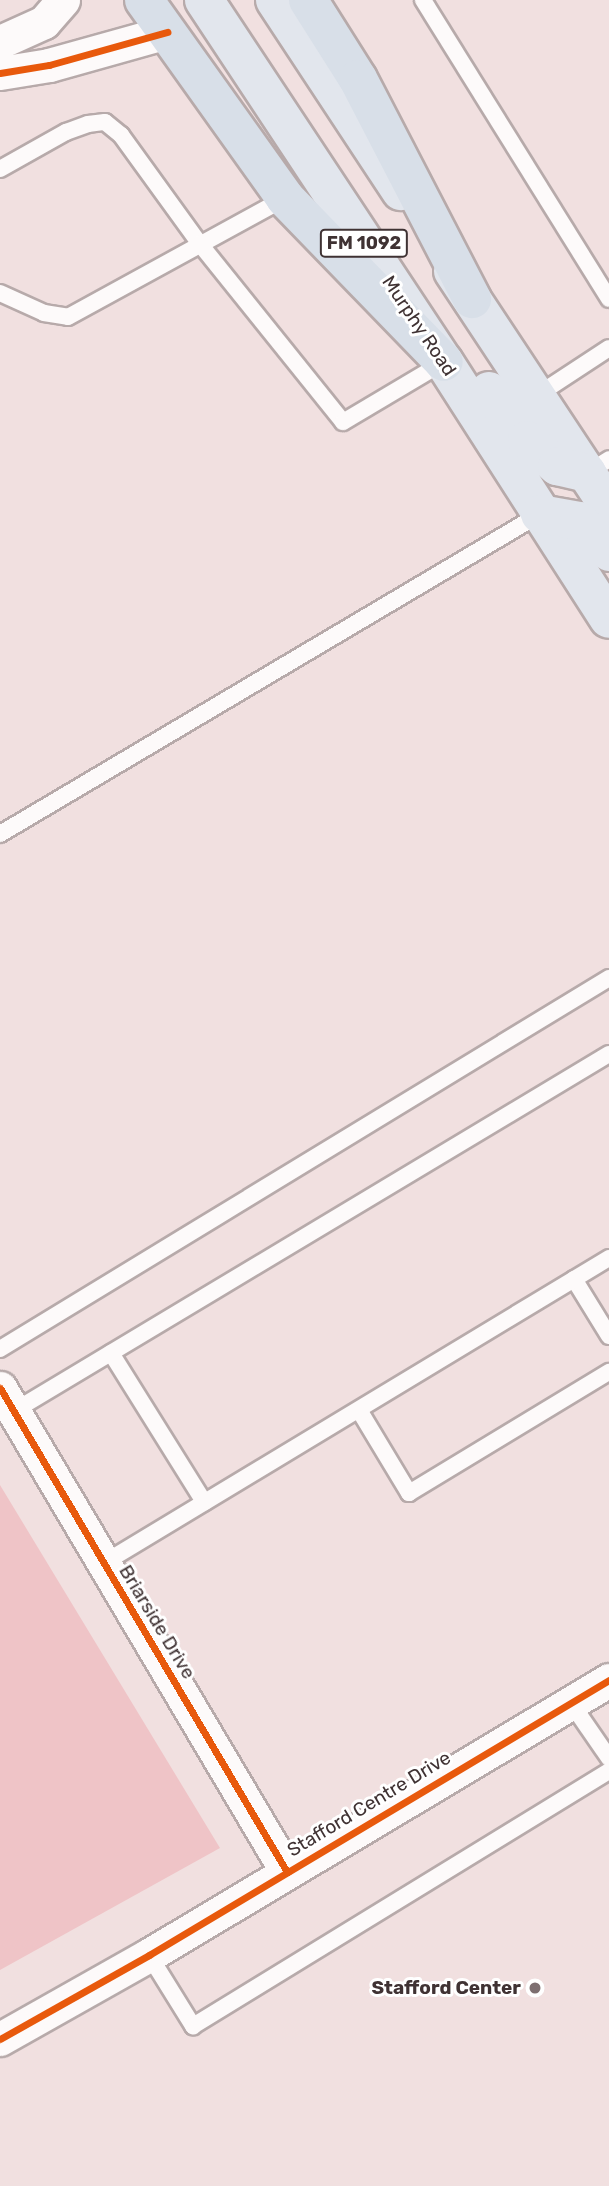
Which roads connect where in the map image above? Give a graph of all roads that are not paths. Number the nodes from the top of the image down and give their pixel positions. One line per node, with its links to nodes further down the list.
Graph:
1 (63, 0): 8 (street)
2 (144, 0): 7 (highway)
3 (204, 0): 16 (main road, Murphy Road / FM 1092)
4 (275, 0): 14 (main road, FM 1092)
5 (308, 0): 14 (highway)
6 (422, 0): 15 (lane)
7 (167, 32): 9 (street); 11 (highway)
8 (0, 42)
9 (0, 73)
10 (0, 169): 12 (lane)
11 (285, 198): 12 (lane); 18 (highway)
12 (200, 244): 13 (lane); 18 (lane)
13 (0, 293)
14 (472, 299): 19 (main road, FM 1092)
15 (609, 299)
16 (419, 327): 18 (main road, Murphy Road / FM 1092); 20 (main road)
17 (609, 348): 19 (lane)
18 (444, 362): 22 (main road, Murphy Road / FM 1092)
19 (536, 396): 20 (main road, FM 1092)
20 (598, 466): 21 (main road, FM 1092)
21 (609, 506)
22 (540, 514): 23 (main road); 24 (main road, Murphy Road / FM 1092); 25 (lane)
23 (609, 552)
24 (609, 619)
25 (0, 834)
26 (609, 978): 31 (lane)
27 (609, 1054): 32 (lane)
28 (609, 1258): 29 (lane)
29 (574, 1279): 30 (lane); 35 (lane)
30 (609, 1336)
31 (0, 1349)
32 (111, 1353): 34 (lane); 36 (lane)
33 (609, 1372): 35 (lane)
34 (7, 1399): 37 (street, Briarside Drive)
35 (359, 1410): 36 (lane)
36 (204, 1502): 37 (lane)
37 (104, 1563): 42 (street, Briarside Drive)
38 (609, 1680): 39 (street, Stafford Centre Drive)
39 (571, 1703): 40 (lane); 42 (street, Stafford Centre Drive)
40 (609, 1758)
41 (609, 1771): 43 (lane)
42 (287, 1872): 43 (street, Stafford Centre Drive)
43 (149, 1955): 44 (street, Stafford Centre Drive)
44 (0, 2039)

